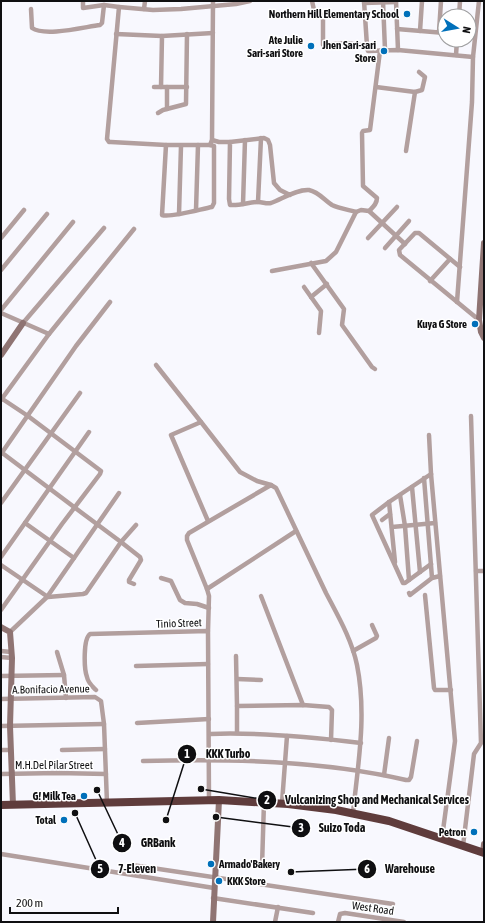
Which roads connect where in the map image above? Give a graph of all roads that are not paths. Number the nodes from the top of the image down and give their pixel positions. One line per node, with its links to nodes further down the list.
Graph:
1 (83, 1): 11 (street)
2 (145, 1): 14 (street)
3 (250, 1): 10 (street)
4 (312, 1): 22 (street)
5 (422, 1): 16 (street)
6 (479, 1): 28 (street)
7 (364, 2): 8 (street); 22 (street)
8 (383, 2): 9 (street); 24 (street)
9 (396, 2): 15 (street)
10 (213, 3): 14 (street); 18 (street)
11 (104, 5): 12 (street); 13 (street)
12 (119, 7): 14 (street); 19 (street)
13 (31, 9)
14 (144, 9)
15 (397, 29): 16 (street); 25 (street)
16 (420, 30): 17 (street)
17 (437, 32)
18 (213, 33): 20 (street); 40 (street)
19 (116, 34): 21 (street); 42 (street)
20 (187, 34): 21 (street); 33 (street)
21 (162, 36): 31 (street)
22 (367, 46): 26 (street)
23 (456, 48): 27 (street)
24 (386, 50): 25 (street); 26 (street)
25 (398, 50): 27 (street)
26 (380, 51): 34 (street)
27 (456, 54): 28 (street)
28 (473, 56): 70 (street)
29 (419, 72): 35 (street)
30 (154, 87): 31 (street)
31 (161, 87): 32 (street)
32 (167, 87): 33 (street); 36 (street)
33 (187, 87): 36 (street)
34 (376, 87): 35 (street); 52 (street)
35 (415, 92): 45 (street)
36 (167, 109): 37 (street)
37 (158, 113)
38 (260, 138): 39 (street); 46 (street); 47 (street)
39 (245, 140): 41 (street); 48 (street)
40 (211, 142): 41 (street); 43 (street); 51 (street)
41 (230, 142): 48 (street)
42 (166, 145): 44 (street); 55 (street)
43 (198, 145): 44 (street); 51 (street)
44 (181, 146): 55 (street)
45 (406, 151)
46 (290, 195): 47 (street); 53 (street)
47 (258, 202): 48 (street)
48 (243, 204)
49 (398, 207): 58 (street)
50 (24, 210): 62 (street)
51 (196, 210): 55 (street)
52 (369, 211): 53 (street); 58 (street)
53 (356, 212): 69 (street)
54 (47, 214): 72 (street)
55 (179, 214)
56 (409, 221): 61 (street)
57 (72, 222): 81 (street)
58 (382, 224): 61 (street); 63 (street)
59 (104, 228): 84 (street)
60 (134, 229): 86 (street)
61 (397, 236): 65 (street); 66 (street)
62 (1, 238)
63 (368, 238)
64 (484, 243): 67 (street)
65 (405, 244): 68 (street); 74 (street)
66 (385, 248)
67 (484, 248): 71 (street)
68 (450, 258): 70 (street); 74 (street)
69 (311, 263): 73 (street); 75 (street)
70 (460, 267): 80 (street)
71 (483, 268): 77 (street)
72 (1, 270)
73 (272, 272)
74 (430, 280): 80 (street)
75 (327, 284): 78 (street); 90 (street)
76 (304, 287): 78 (street)
77 (482, 291): 83 (street)
78 (311, 297): 85 (street)
79 (110, 302): 93 (street)
80 (457, 302): 83 (street)
81 (1, 310)
82 (1, 313): 84 (street)
83 (479, 320): 87 (street)
84 (23, 323): 86 (street); 88 (street)
85 (319, 333)
86 (49, 334): 92 (street)
87 (483, 334)
88 (1, 355)
89 (156, 365): 95 (street)
90 (375, 369)
91 (80, 393): 97 (street)
92 (1, 399): 93 (street)
93 (28, 416): 97 (street); 100 (street)
94 (471, 416): 131 (street)
95 (201, 422): 104 (street); 114 (street)
96 (89, 432): 99 (street)
97 (51, 434): 99 (street); 101 (street)
98 (429, 435): 102 (street)
99 (76, 452): 106 (street); 111 (street)
100 (1, 453): 101 (street)
101 (25, 469): 106 (street); 110 (street)
102 (431, 474): 103 (street); 116 (street)
103 (424, 478): 105 (street); 118 (street)
104 (271, 485): 114 (street); 123 (street)
105 (412, 487): 108 (street); 119 (street)
106 (50, 489): 111 (street); 115 (street)
107 (119, 493): 117 (street)
108 (400, 495): 109 (street); 121 (street)
109 (389, 502): 112 (street); 128 (street)
110 (1, 503)
111 (75, 507): 117 (street); 124 (street)
112 (390, 514): 113 (street); 122 (street)
113 (382, 520)
114 (208, 522): 140 (street)
115 (25, 523): 124 (street); 126 (street)
116 (435, 523): 118 (street); 134 (street)
117 (97, 524): 125 (street); 127 (street)
118 (428, 524): 119 (street); 129 (street)
119 (416, 525): 121 (street); 133 (street)
120 (136, 526): 125 (street)
121 (404, 526): 122 (street); 138 (street)
122 (392, 527): 128 (street)
123 (296, 531): 140 (street); 154 (street)
124 (50, 542): 127 (street); 137 (street)
125 (121, 542): 139 (street); 144 (street)
126 (1, 557)
127 (74, 558): 144 (street)
128 (395, 564): 138 (street)
129 (431, 564): 133 (street); 136 (street)
130 (1, 565): 137 (street)
131 (476, 571): 132 (street); 145 (street)
132 (484, 571)
133 (420, 572): 138 (street)
134 (440, 576): 136 (street); 167 (street)
135 (160, 578): 147 (street)
136 (432, 578): 141 (street)
137 (23, 580): 144 (street); 148 (street)
138 (409, 580)
139 (134, 584)
140 (207, 589): 147 (street)
141 (409, 593)
142 (425, 595): 167 (street)
143 (261, 596): 171 (street)
144 (47, 597): 152 (street)
145 (477, 600): 146 (street); 207 (street)
146 (484, 600)
147 (209, 608): 151 (street)
148 (1, 610)
149 (372, 625): 154 (street)
150 (1, 627): 152 (street)
151 (208, 631): 159 (street, Tinio Street); 166 (street, Tinio Street)
152 (10, 632): 156 (street)
153 (1, 650): 156 (street)
154 (353, 651): 184 (street)
155 (57, 652): 161 (street)
156 (11, 655): 158 (street); 163 (street)
157 (236, 656): 164 (street)
158 (1, 657)
159 (208, 664): 160 (street); 173 (street, Tinio Street)
160 (136, 666)
161 (64, 675): 163 (street); 168 (street)
162 (1, 676): 163 (street)
163 (11, 676): 170 (street)
164 (237, 679): 165 (street); 172 (street)
165 (260, 680)
166 (96, 690)
167 (451, 692): 205 (street)
168 (66, 698): 170 (street, A.Bonifacio Avenue); 175 (street, A.Bonifacio Avenue)
169 (1, 699): 170 (street, A.Bonifacio Avenue)
170 (10, 699): 177 (street)
171 (303, 705): 172 (street); 182 (street)
172 (237, 706): 178 (street)
173 (209, 720): 174 (street); 179 (street, Tinio Street)
174 (137, 723)
175 (104, 724): 177 (street); 185 (street)
176 (1, 726): 177 (street)
177 (10, 726): 187 (street)
178 (237, 733): 179 (street); 180 (street)
179 (210, 734): 189 (street, Tinio Street)
180 (287, 736): 182 (street); 191 (street)
181 (389, 738): 196 (street)
182 (331, 740): 184 (street)
183 (417, 742): 196 (street)
184 (361, 743): 192 (street)
185 (105, 749): 188 (street); 195 (street)
186 (1, 750): 187 (street)
187 (11, 750): 194 (street)
188 (62, 750)
189 (210, 759): 190 (street); 191 (street); 197 (street, Tinio Street)
190 (143, 761)
191 (285, 763): 192 (street); 201 (street)
192 (357, 770): 196 (street); 204 (street)
193 (1, 774): 194 (street, M.H.Del Pilar Street)
194 (12, 774): 195 (street, M.H.Del Pilar Street); 203 (street)
195 (106, 774): 200 (street)
196 (384, 775)
197 (209, 800): 198 (highway); 200 (highway)
198 (219, 800): 199 (highway); 212 (street)
199 (264, 802): 201 (highway); 211 (street)
200 (107, 803): 203 (highway)
201 (282, 803): 204 (highway)
202 (1, 805): 203 (highway)
203 (13, 805)
204 (353, 813): 205 (highway)
205 (442, 838): 207 (highway)
206 (484, 844): 208 (street)
207 (463, 846): 208 (highway)
208 (483, 853)
209 (1, 854): 213 (street)
210 (132, 865): 212 (street)
211 (262, 866)
212 (215, 878): 213 (street); 215 (street)
213 (214, 888): 214 (street)
214 (213, 898): 216 (street); 219 (street)
215 (393, 904)
216 (278, 907): 217 (street); 220 (street)
217 (313, 912)
218 (383, 920): 221 (street, West Road); 222 (street, West Road)
219 (213, 922)
220 (275, 922)
221 (338, 922)
222 (404, 922)

